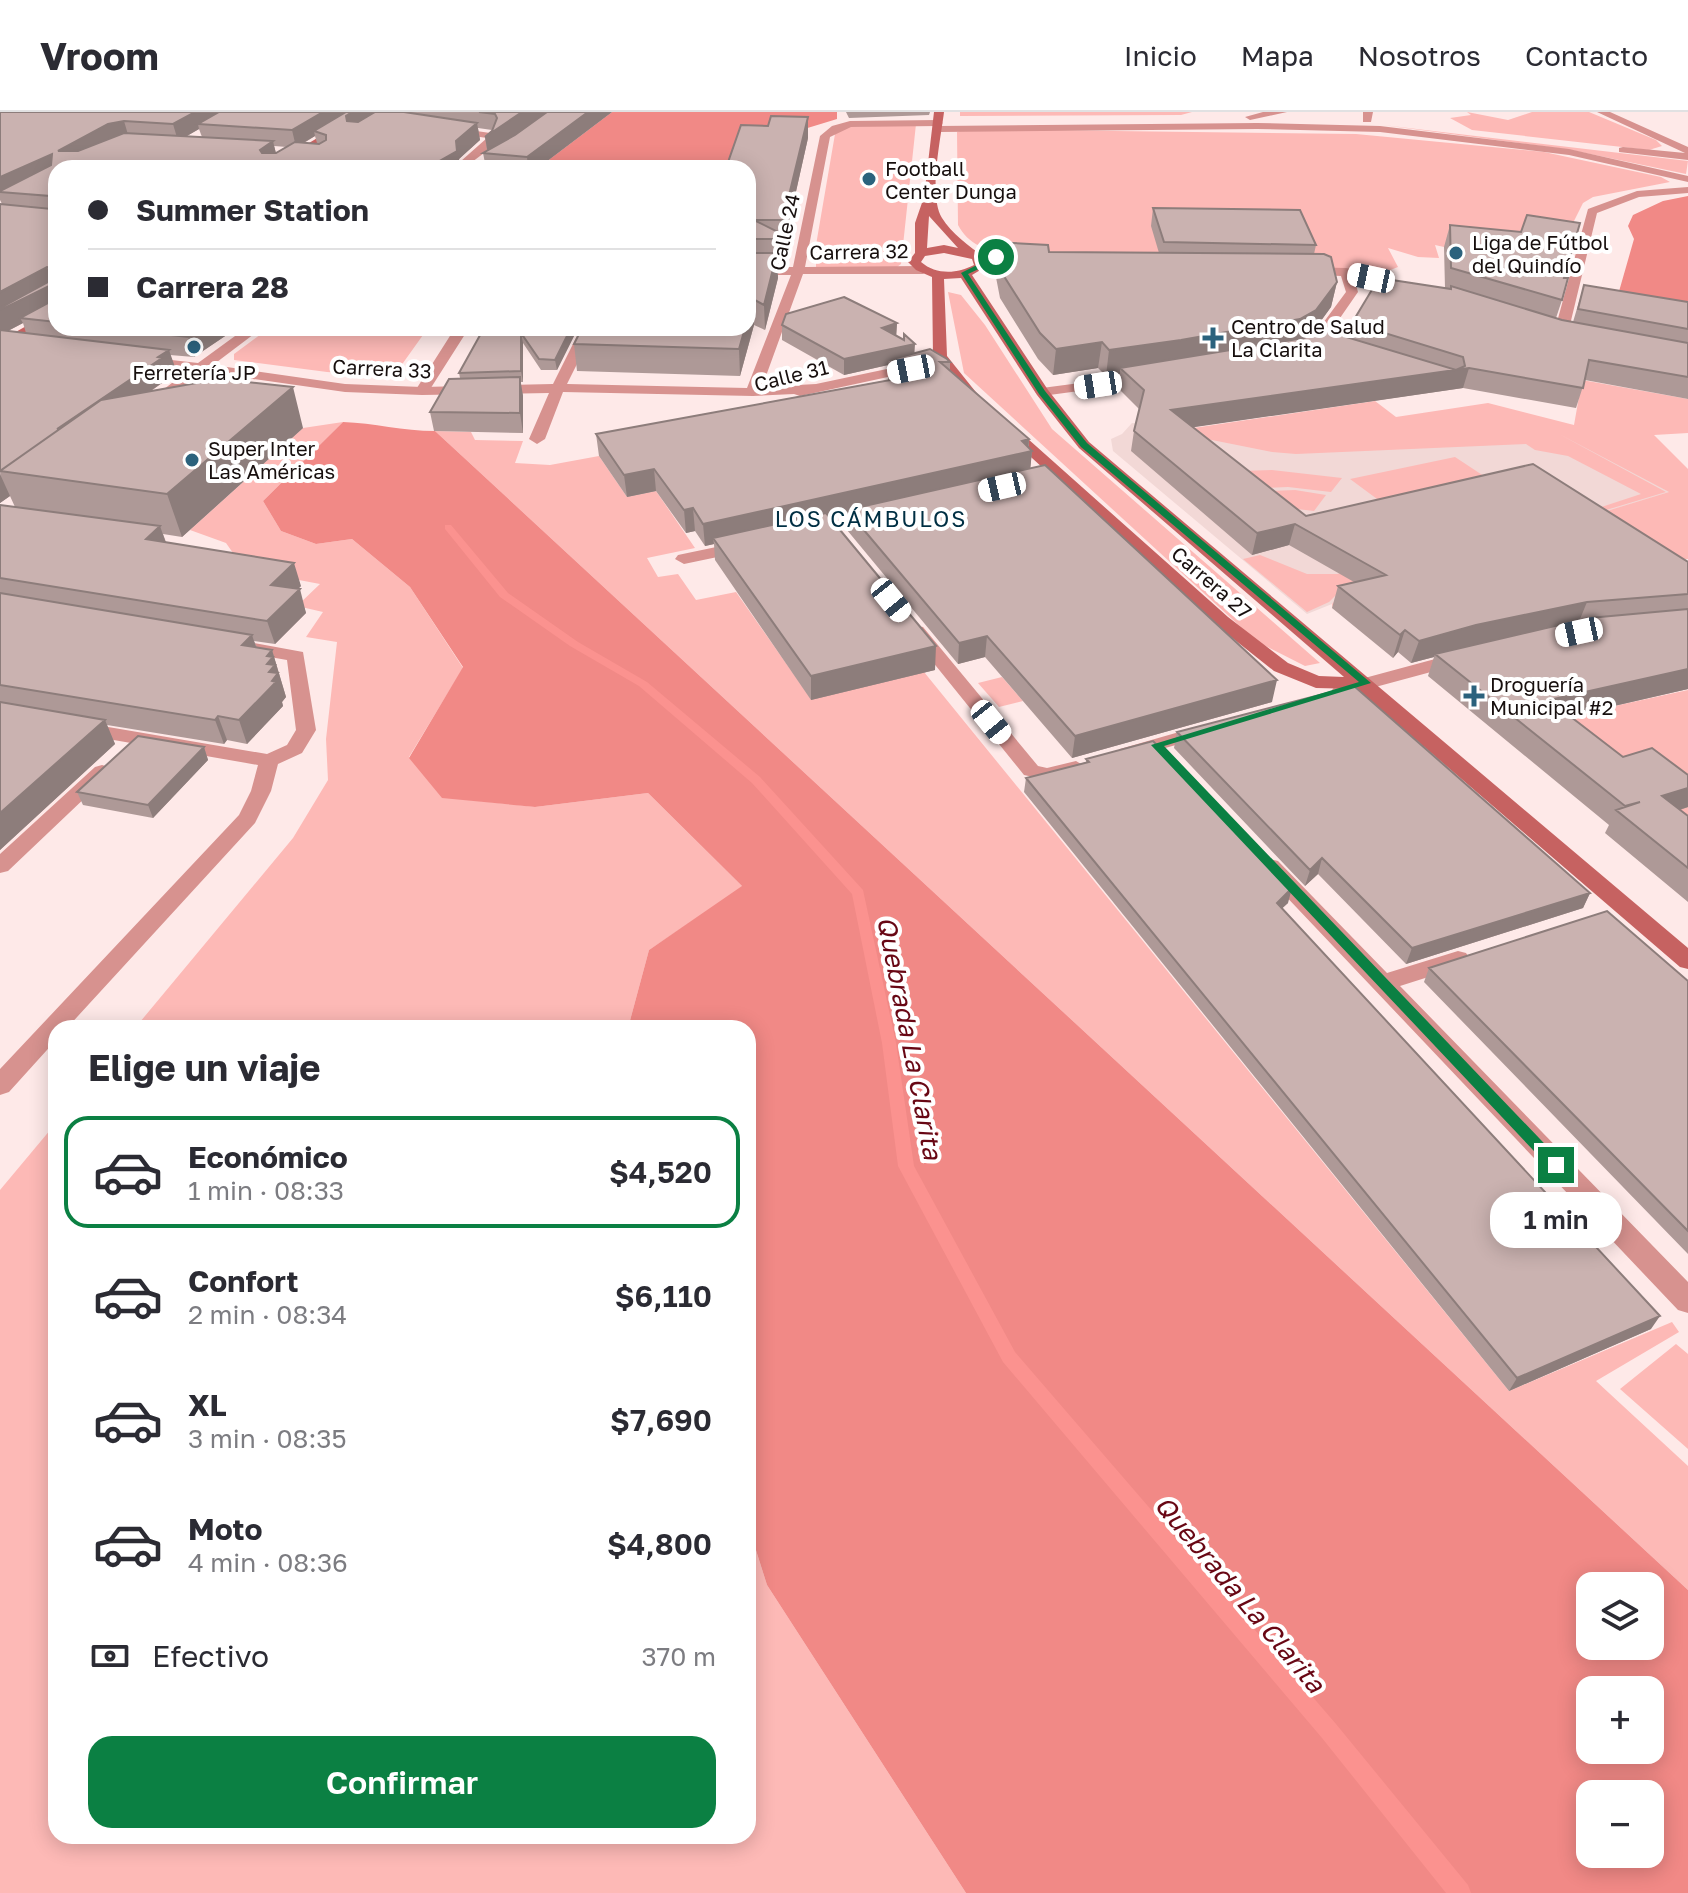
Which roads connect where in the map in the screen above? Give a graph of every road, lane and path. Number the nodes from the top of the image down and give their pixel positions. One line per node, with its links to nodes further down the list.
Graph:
1 (368, 112): 8 (street)
2 (1282, 112): 6 (street)
3 (1602, 112): 12 (street)
4 (1628, 112): 11 (street)
5 (1367, 116): 6 (street); 15 (street)
6 (1250, 117): 7 (street)
7 (939, 121): 20 (street); 21 (street); 27 (street, Calle 24)
8 (348, 123): 9 (street); 14 (street)
9 (370, 126)
10 (433, 127): 19 (street)
11 (1688, 137)
12 (1668, 141): 15 (street); 16 (street)
13 (268, 152): 14 (street)
14 (298, 153): 17 (street); 18 (street)
15 (1657, 154): 16 (street)
16 (1688, 154)
17 (323, 155)
18 (286, 160)
19 (467, 160)
20 (1686, 182): 33 (street)
21 (930, 197): 22 (street); 23 (street)
22 (921, 253): 23 (street); 24 (street)
23 (973, 254): 28 (street); 28 (street)
24 (923, 270): 27 (street, Carrera 32); 30 (street)
25 (756, 271): 27 (street, Carrera 32)
26 (1288, 271): 29 (street)
27 (798, 272): 47 (street, Calle 24)
28 (970, 272): 30 (street); 48 (street, Carrera 27)
29 (1346, 272): 31 (street); 39 (street)
30 (938, 274): 41 (street)
31 (1419, 290)
32 (48, 318): 37 (street)
33 (1561, 332)
34 (244, 336): 42 (street)
35 (457, 336): 46 (street)
36 (584, 336): 44 (street)
37 (2, 344): 38 (street)
38 (37, 346)
39 (1283, 353)
40 (127, 357): 42 (street, Carrera 33)
41 (940, 357): 45 (street, Calle 31); 59 (street, Carrera 27)
42 (203, 366): 46 (street, Carrera 33); 50 (street)
43 (1162, 376): 48 (street)
44 (558, 388): 46 (street, Carrera 33); 47 (street, Carrera 33); 51 (street)
45 (813, 388): 47 (street, Carrera 33); 49 (street, Calle 31)
46 (422, 391)
47 (753, 392)
48 (1042, 392): 59 (street, Carrera 27)
49 (744, 407)
50 (139, 412)
51 (537, 439)
52 (892, 513): 53 (street)
53 (788, 537)
54 (758, 543): 55 (street)
55 (684, 559)
56 (901, 612): 64 (street)
57 (218, 643): 65 (street)
58 (1483, 653): 59 (street)
59 (1366, 683): 60 (street); 69 (street, Carrera 27)
60 (1306, 701)
61 (1231, 723): 64 (street)
62 (62, 725): 63 (street)
63 (139, 737): 65 (street); 68 (street)
64 (1156, 745): 66 (street)
65 (269, 761): 74 (street)
66 (1178, 768)
67 (1253, 847): 73 (street)
68 (0, 866)
69 (1624, 906): 70 (street); 72 (street, Carrera 27)
70 (1594, 916)
71 (1487, 950): 73 (street)
72 (1688, 961)
73 (1381, 984): 77 (street)
74 (60, 1020)
75 (48, 1033): 76 (street)
76 (0, 1085)
77 (1688, 1301)

